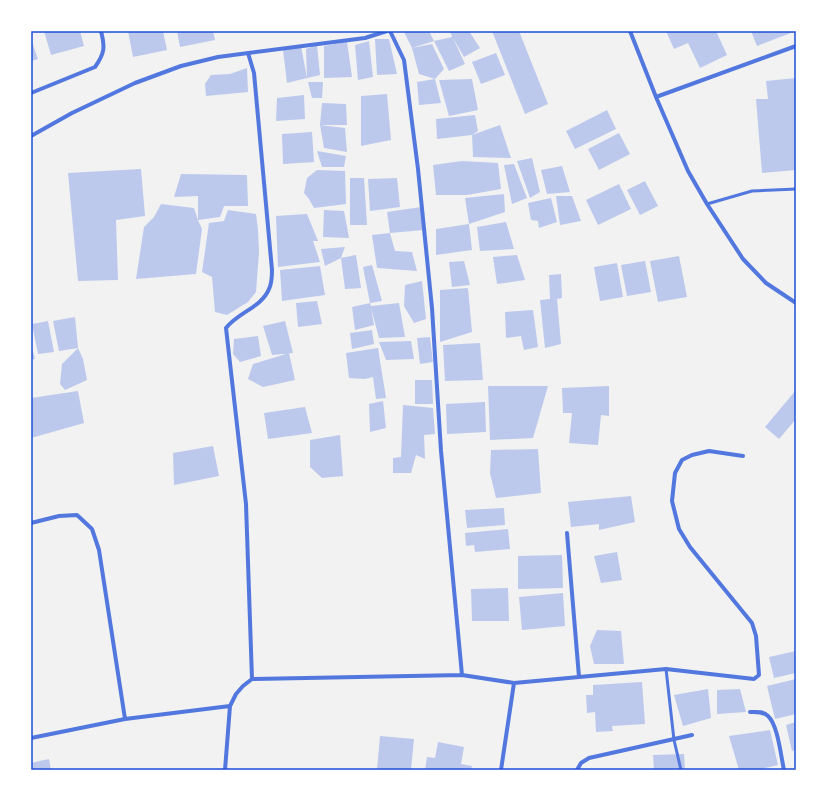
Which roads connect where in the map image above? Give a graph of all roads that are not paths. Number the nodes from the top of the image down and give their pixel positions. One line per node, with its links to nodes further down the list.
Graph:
1 (101, 31): 7 (street)
2 (387, 31): 6 (street)
3 (390, 31): 17 (street)
4 (630, 31): 8 (street)
5 (796, 46): 8 (street)
6 (248, 54): 9 (street); 19 (street)
7 (31, 93)
8 (656, 97): 11 (street)
9 (31, 136)
10 (796, 189): 11 (lane)
11 (707, 204): 12 (street)
12 (796, 303)
13 (743, 456): 16 (street)
14 (31, 523): 23 (street)
15 (567, 533): 18 (street)
16 (666, 669): 18 (street); 26 (lane)
17 (462, 675): 19 (street); 20 (street)
18 (579, 677): 20 (street)
19 (252, 679): 21 (street)
20 (514, 683): 28 (street)
21 (230, 706): 23 (street); 27 (street)
22 (750, 712): 31 (street)
23 (125, 719): 25 (street)
24 (692, 735): 26 (street)
25 (31, 738)
26 (674, 740): 29 (street); 30 (lane)
27 (225, 770)
28 (501, 770)
29 (577, 770)
30 (681, 770)
31 (784, 770)

